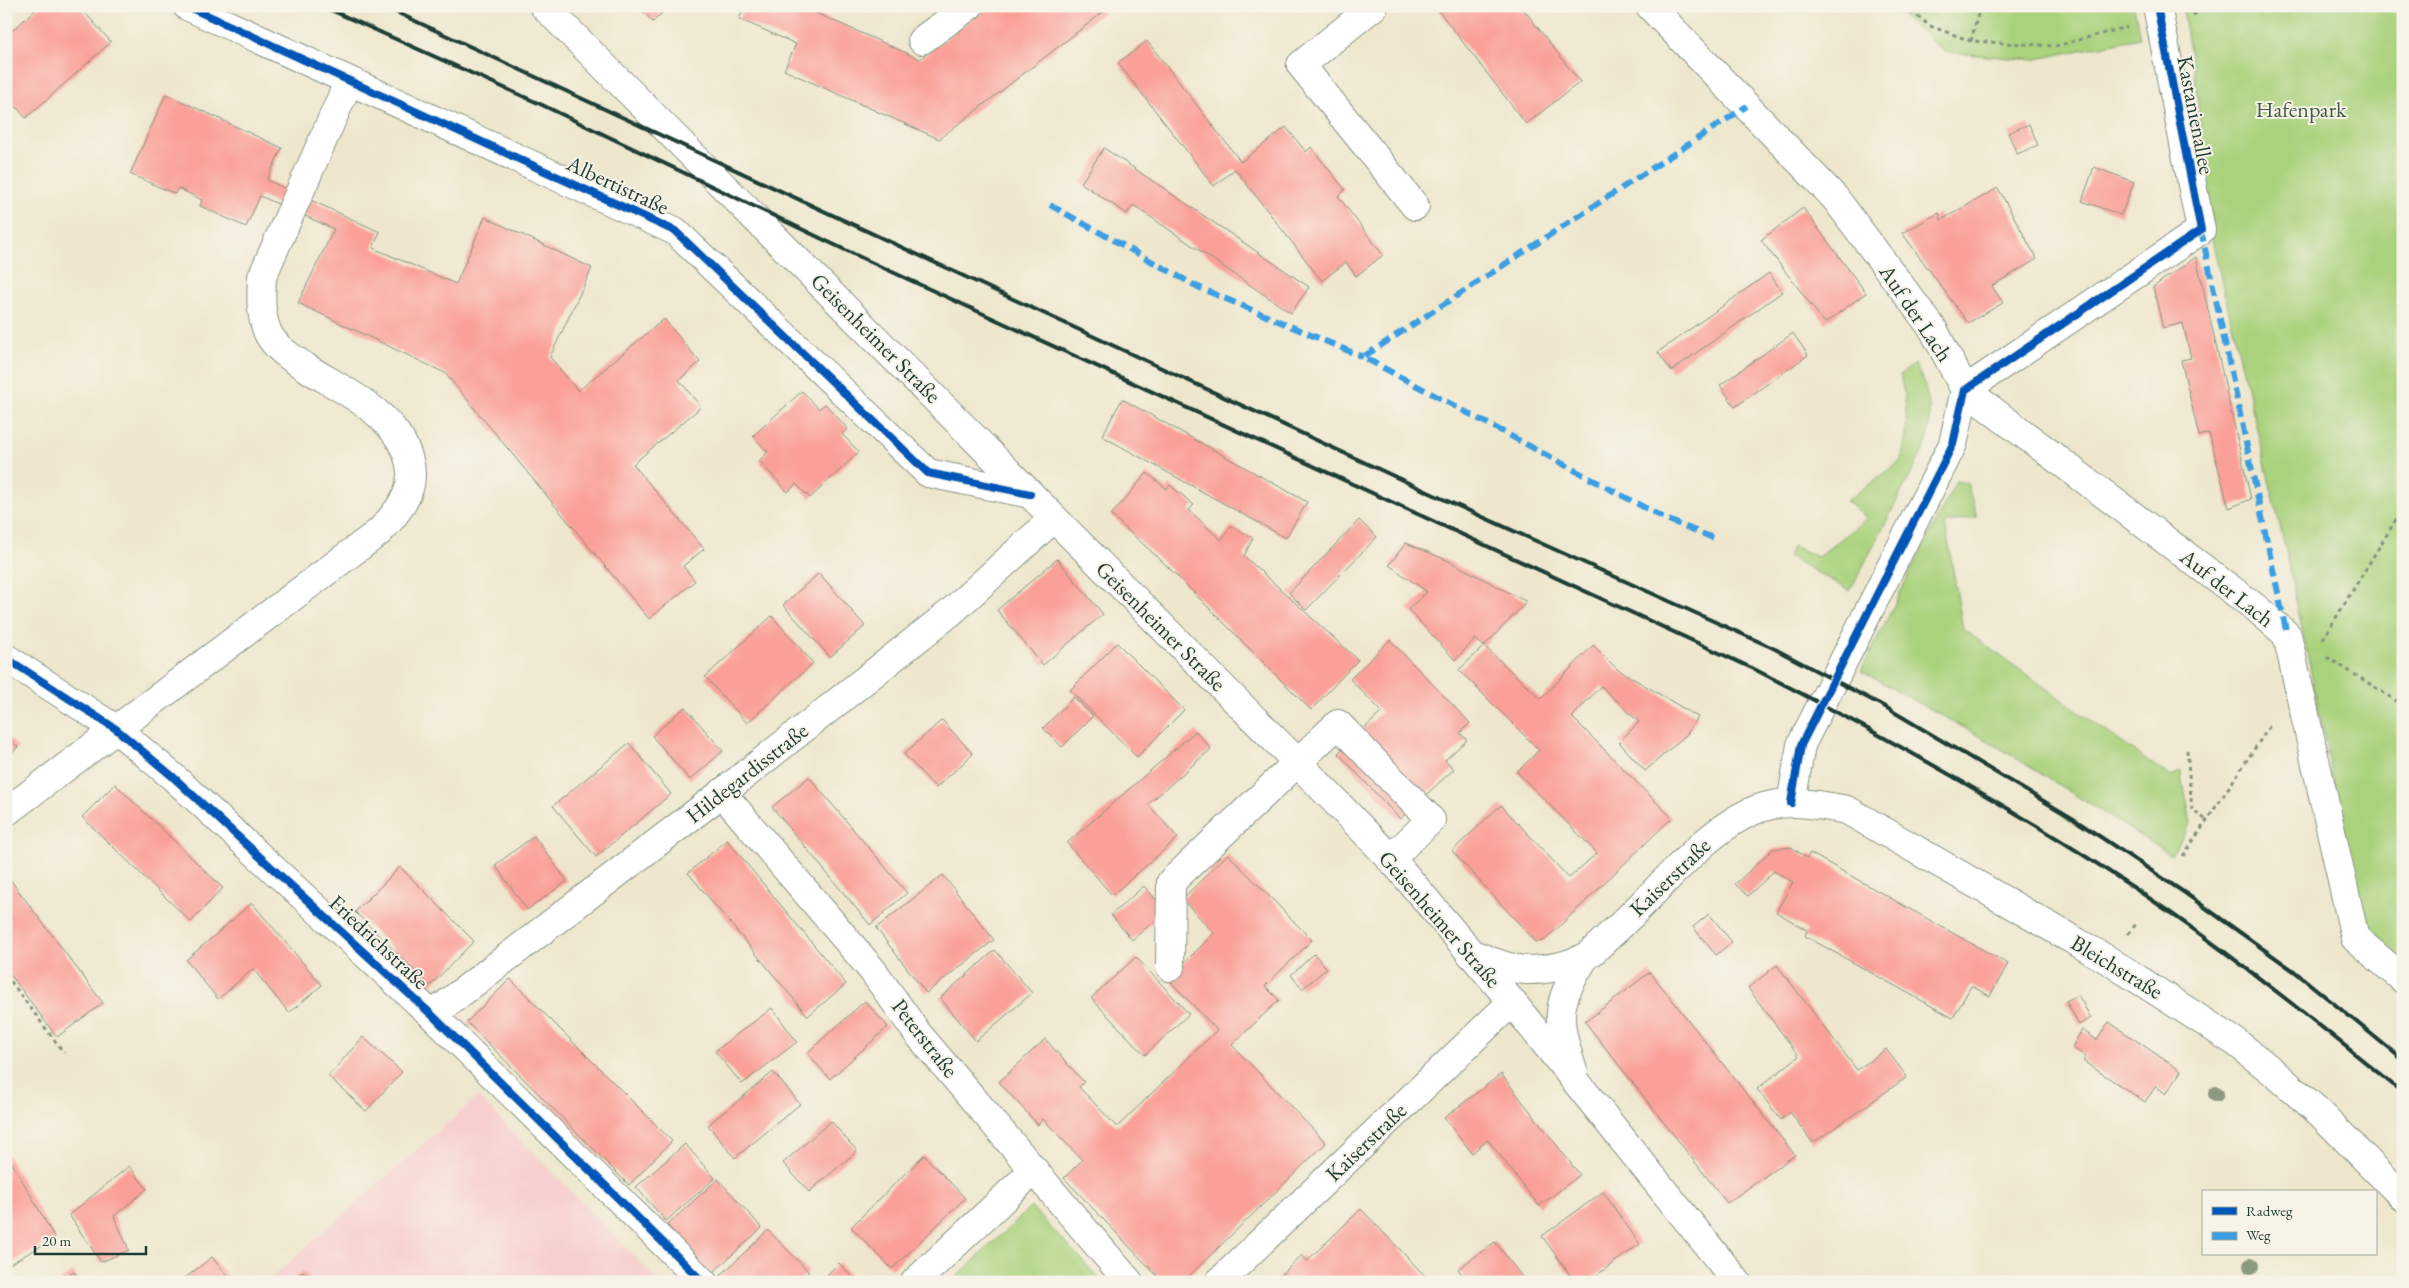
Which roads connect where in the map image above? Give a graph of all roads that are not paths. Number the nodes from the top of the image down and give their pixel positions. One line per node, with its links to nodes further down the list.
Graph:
1 (187, 6): 8 (street, Albertistraße)
2 (544, 6): 11 (street, Geisenheimer Straße)
3 (969, 6): 7 (street)
4 (1374, 6): 9 (street)
5 (1650, 6): 10 (street, Auf der Lach)
6 (2159, 16): 10 (street, Kastanienallee)
7 (922, 40)
8 (349, 81): 11 (street, Albertistraße); 14 (street)
9 (1415, 206)
10 (1964, 390): 17 (street); 23 (street, Auf der Lach)
11 (1030, 494): 12 (street, Geisenheimer Straße)
12 (1053, 519): 15 (street, Geisenheimer Straße); 16 (street, Hildegardisstraße)
13 (6, 658): 14 (street, Friedrichstraße)
14 (116, 729): 18 (street); 25 (street, Friedrichstraße)
15 (1298, 763): 19 (street, Geisenheimer Straße); 19 (street); 22 (street)
16 (722, 793): 25 (street, Hildegardisstraße); 27 (street, Peterstraße)
17 (1791, 804): 21 (street, Kaiserstraße); 28 (street, Bleichstraße)
18 (6, 812)
19 (1390, 859): 20 (street, Geisenheimer Straße)
20 (1471, 954): 21 (street, Kaiserstraße); 24 (street, Geisenheimer Straße)
21 (1584, 957): 26 (street)
22 (1170, 967)
23 (2403, 979)
24 (1512, 1002): 26 (street, Geisenheimer Straße); 32 (street, Kaiserstraße)
25 (432, 1015): 29 (street, Friedrichstraße)
26 (1577, 1085): 33 (street, Geisenheimer Straße)
27 (1034, 1170): 30 (street); 31 (street, Peterstraße)
28 (2403, 1197)
29 (703, 1282)
30 (915, 1282)
31 (1129, 1282)
32 (1219, 1282)
33 (1737, 1282)

